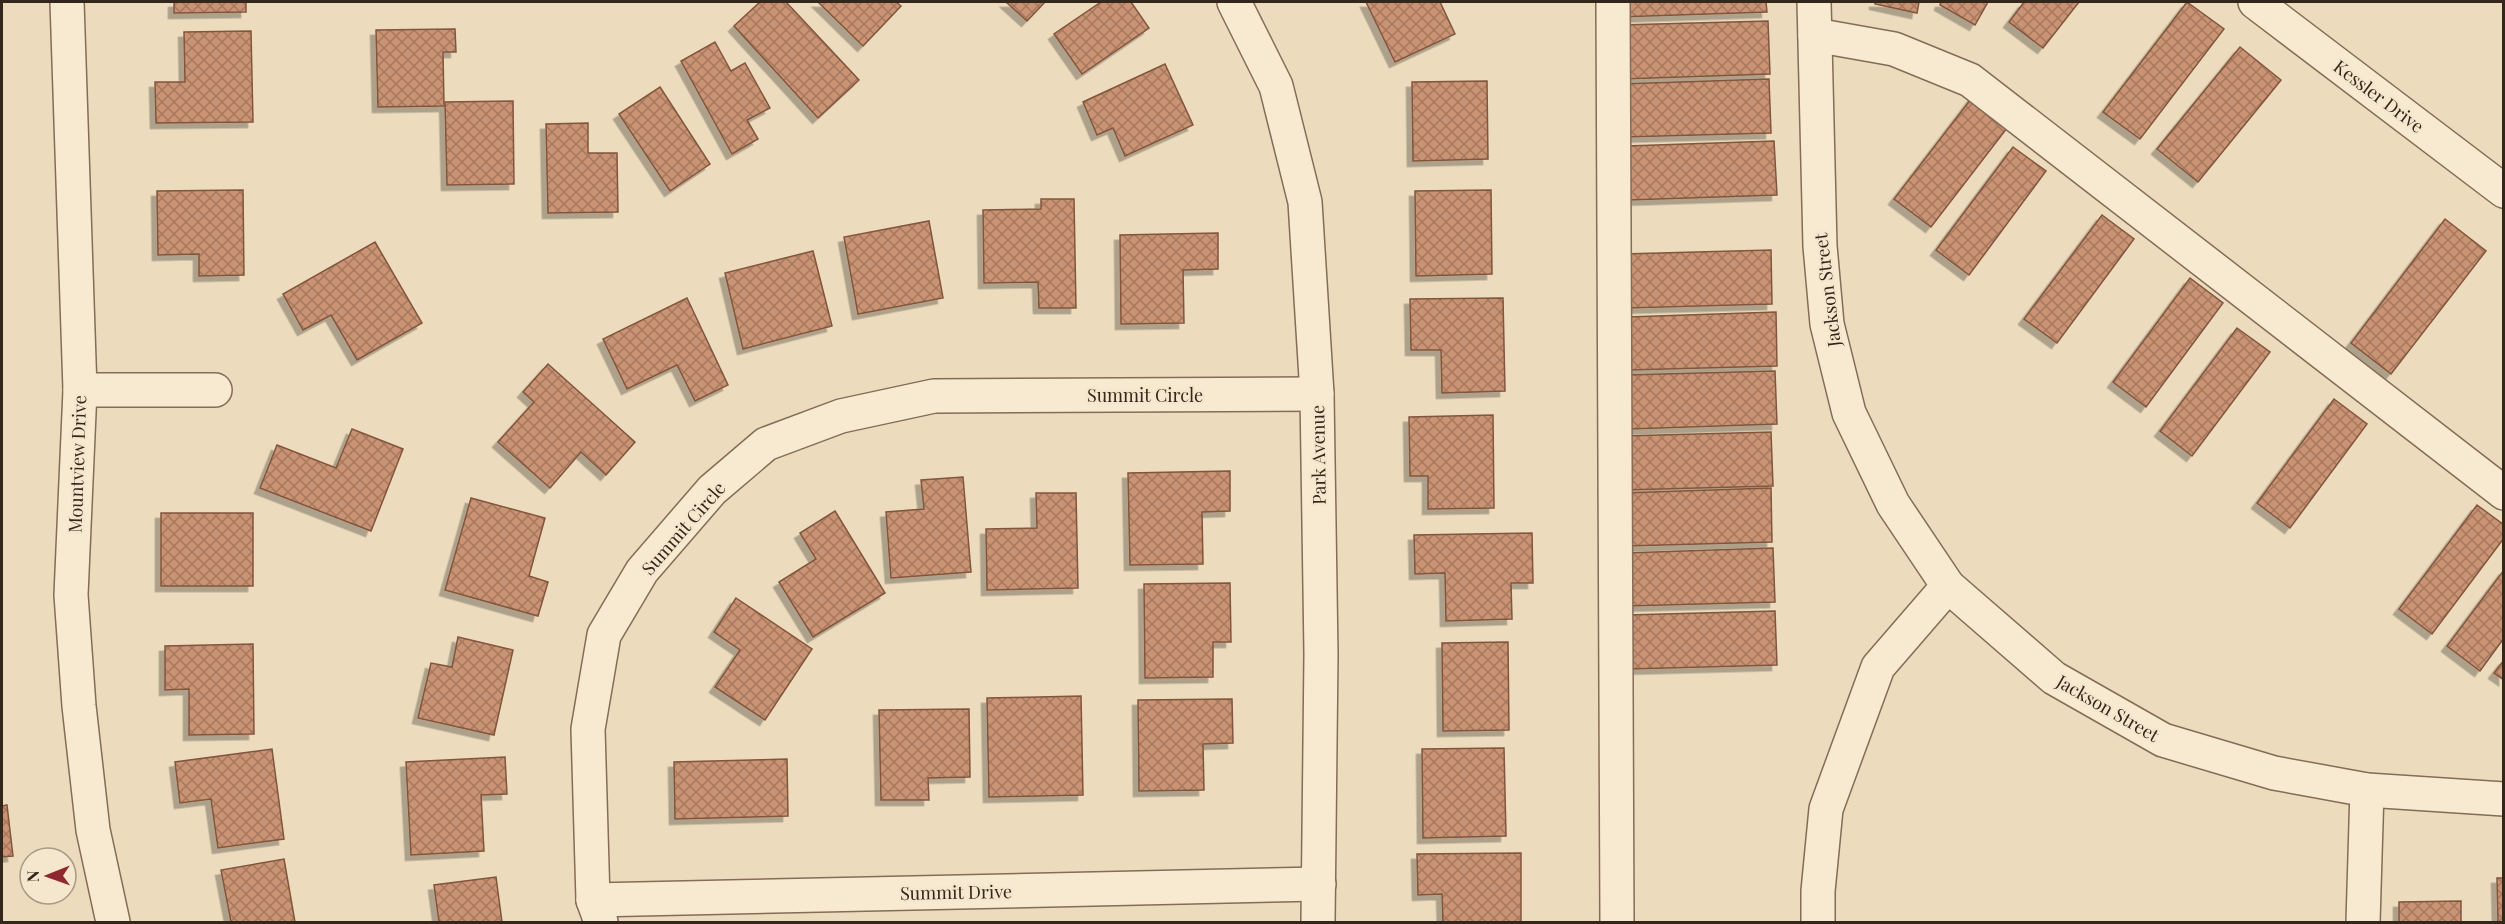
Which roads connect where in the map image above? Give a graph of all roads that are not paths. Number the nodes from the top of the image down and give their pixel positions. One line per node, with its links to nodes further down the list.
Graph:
1 (67, 2): 8 (street, Mountview Drive)
2 (1234, 2): 10 (street, Park Avenue)
3 (1613, 2): 19 (street)
4 (1814, 2): 6 (street, Jackson Street)
5 (2255, 2): 7 (street, Kessler Drive)
6 (1815, 35): 11 (street); 12 (street, Jackson Street)
7 (2504, 191)
8 (80, 390): 9 (street); 17 (street, Mountview Drive)
9 (215, 390)
10 (1317, 394): 15 (street, Park Avenue); 16 (street, Summit Circle)
11 (2504, 493)
12 (1948, 586): 13 (street, Jackson Street); 20 (street)
13 (2367, 790): 14 (street, Jackson Street); 21 (street)
14 (2504, 799)
15 (1319, 884): 16 (street, Summit Drive); 18 (street, Park Avenue)
16 (597, 911)
17 (113, 922)
18 (1318, 922)
19 (1617, 922)
20 (1818, 922)
21 (2363, 922)

